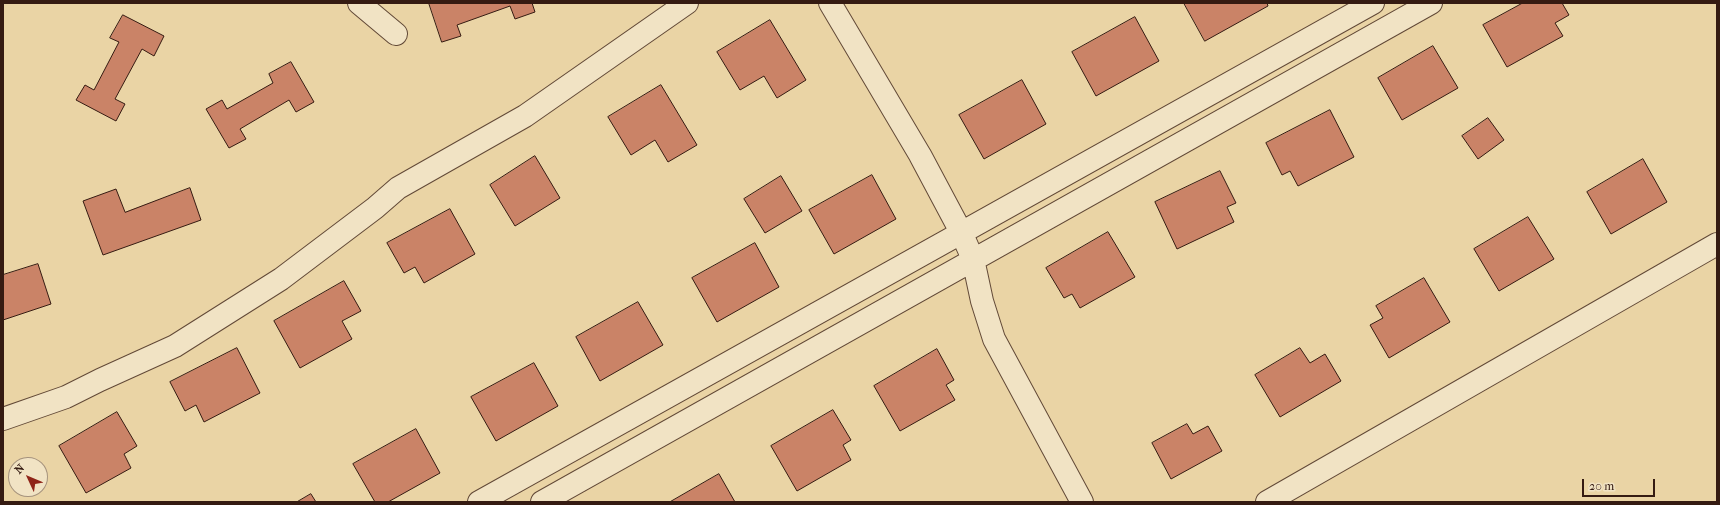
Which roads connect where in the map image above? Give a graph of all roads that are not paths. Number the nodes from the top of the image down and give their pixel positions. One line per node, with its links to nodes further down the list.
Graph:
1 (359, 3): 6 (street)
2 (687, 3): 10 (street)
3 (830, 3): 7 (street)
4 (1372, 3): 7 (street)
5 (1431, 3): 9 (street)
6 (396, 34)
7 (960, 232): 9 (street); 11 (street)
8 (1717, 244): 14 (street)
9 (973, 259): 12 (street); 13 (street)
10 (3, 419)
11 (479, 502)
12 (542, 502)
13 (1082, 502)
14 (1267, 502)

